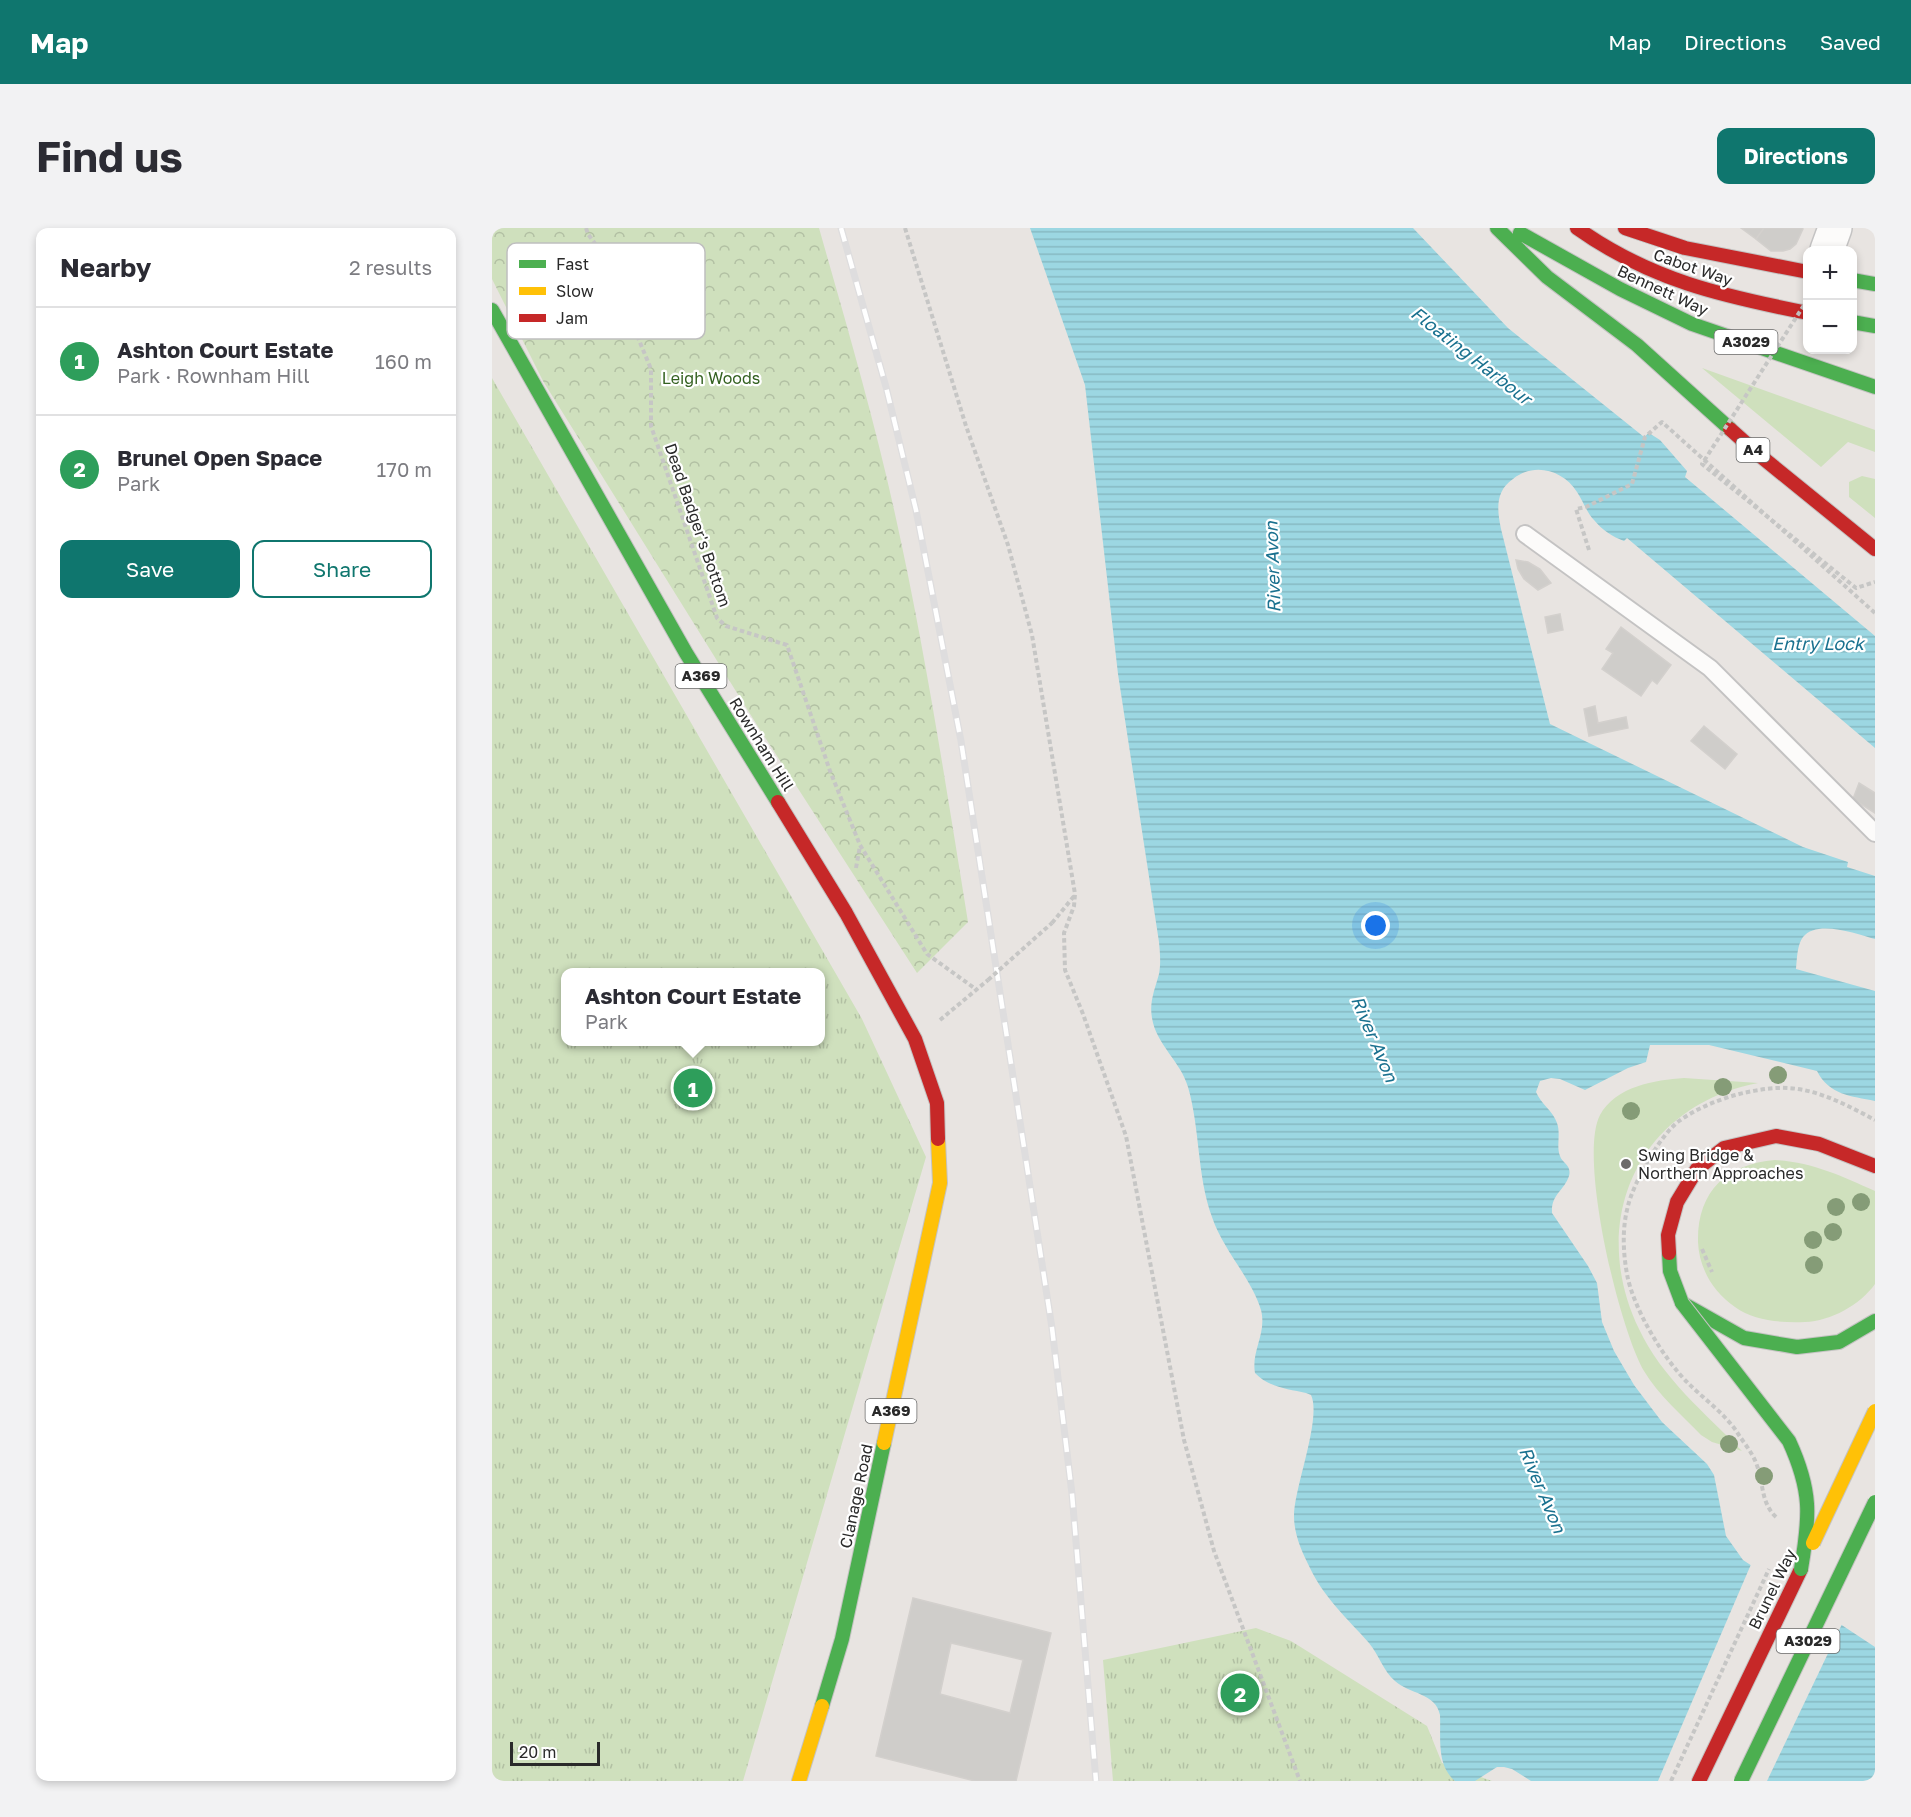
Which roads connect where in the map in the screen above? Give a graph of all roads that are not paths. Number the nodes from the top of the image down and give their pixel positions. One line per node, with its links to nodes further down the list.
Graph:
1 (1497, 228): 18 (main road, A4)
2 (1514, 228): 16 (main road, Bennett Way / A3029)
3 (1577, 228): 11 (main road, Cabot Way / A3029)
4 (1625, 228): 7 (main road)
5 (1835, 228): 6 (street)
6 (1828, 246)
7 (1803, 271)
8 (1857, 281): 9 (main road)
9 (1875, 284)
10 (492, 310): 14 (main road, Rownham Hill / A369)
11 (1803, 313)
12 (1857, 323): 13 (main road)
13 (1875, 326)
14 (507, 336)
15 (508, 339): 20 (main road, Rownham Hill / A369)
16 (1875, 387)
17 (1525, 534): 19 (lane)
18 (1875, 549)
19 (1875, 834)
20 (915, 1039): 27 (main road, Clanage Road / A369)
21 (1875, 1166): 22 (main road, A3029)
22 (1682, 1303): 23 (main road); 26 (main road, A3029, bridge)
23 (1875, 1322)
24 (1875, 1411): 26 (main road, Brunel Way / A3029, bridge)
25 (1875, 1502): 29 (main road, A3029, bridge)
26 (1801, 1569): 28 (main road, Brunel Way / A3029)
27 (799, 1781)
28 (1699, 1781)
29 (1741, 1781)

